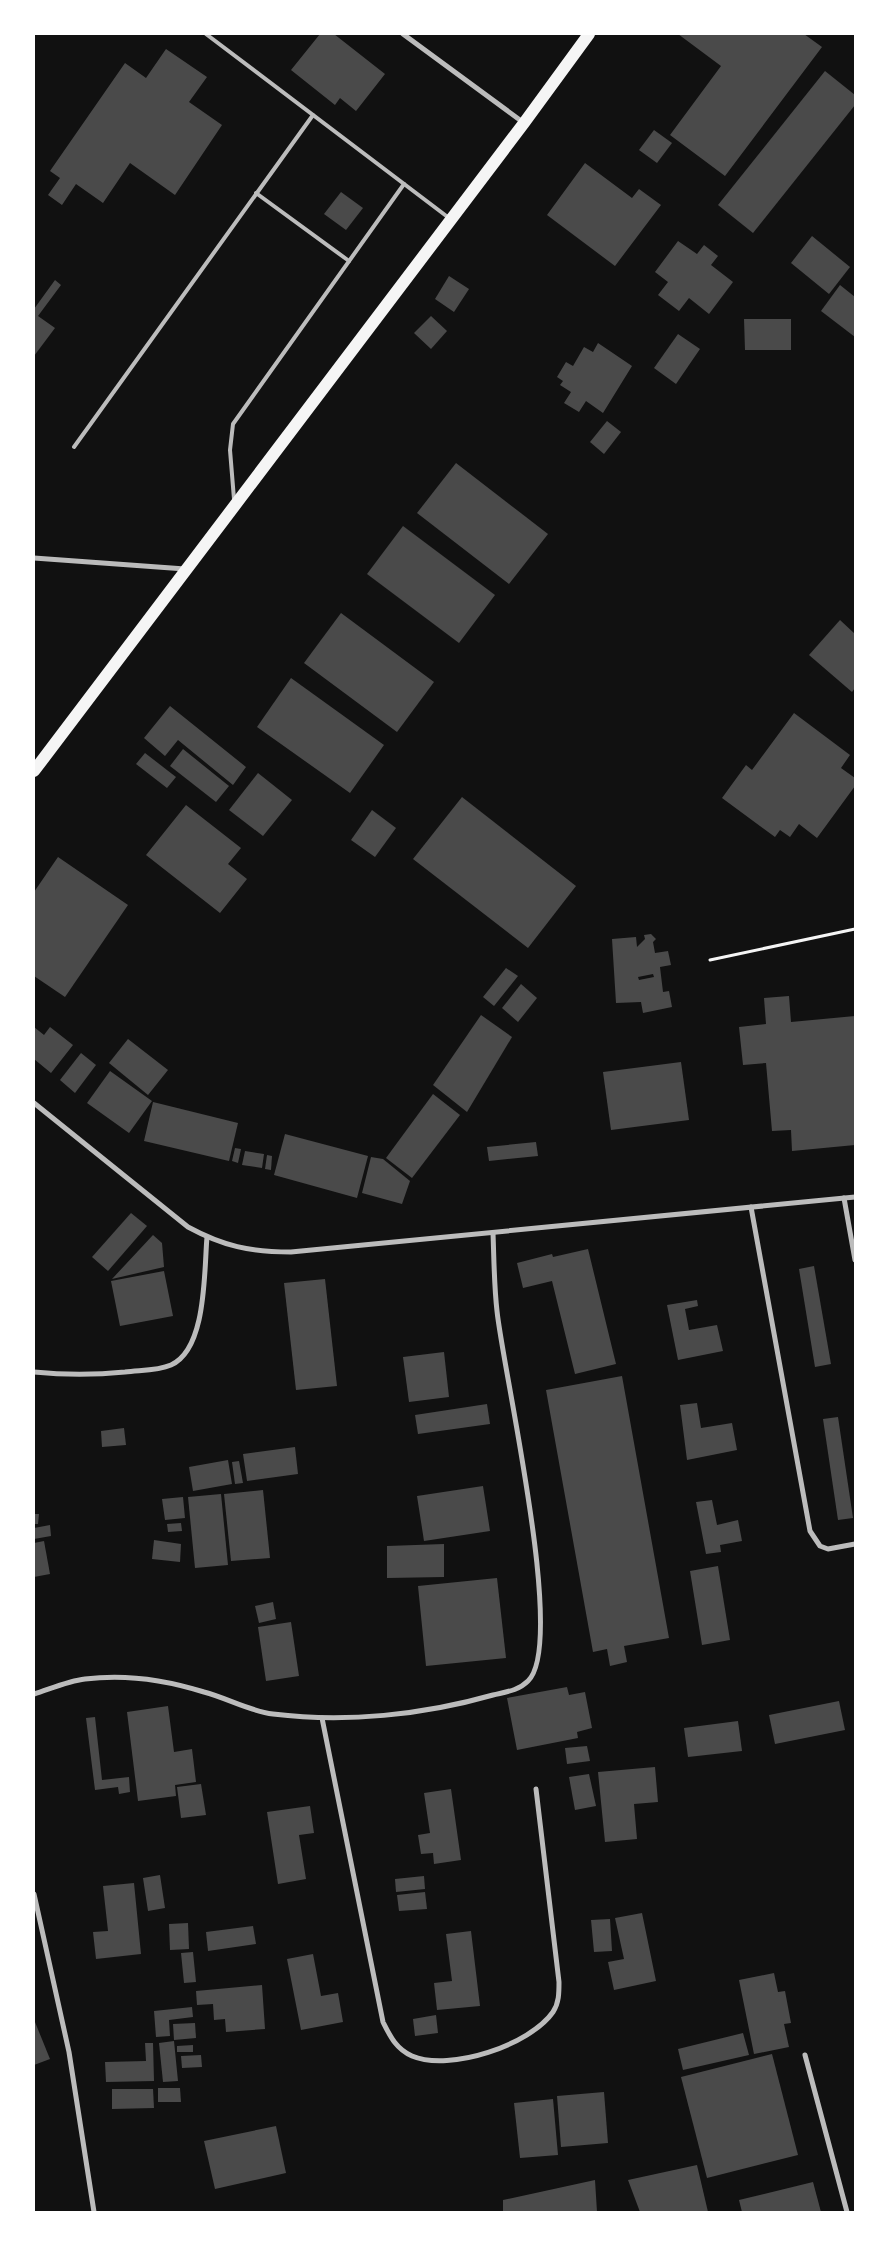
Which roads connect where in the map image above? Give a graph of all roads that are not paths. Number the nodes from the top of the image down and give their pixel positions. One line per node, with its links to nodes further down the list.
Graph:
1 (206, 34): 5 (lane)
2 (403, 34): 4 (street)
3 (589, 34): 6 (main road)
4 (410, 36): 6 (street)
5 (313, 115): 7 (lane); 8 (lane)
6 (524, 123): 9 (main road)
7 (404, 184): 9 (lane); 10 (lane)
8 (256, 193): 10 (lane); 11 (lane)
9 (451, 220): 12 (main road)
10 (349, 261): 12 (lane)
11 (74, 447)
12 (235, 507): 14 (main road)
13 (34, 558): 14 (street)
14 (188, 570): 15 (main road)
15 (34, 771)
16 (34, 1103): 21 (street)
17 (855, 1197): 18 (street)
18 (844, 1198): 19 (street); 22 (street)
19 (751, 1207): 20 (street); 24 (street)
20 (493, 1233): 21 (street); 26 (street)
21 (207, 1237): 23 (street)
22 (855, 1260)
23 (34, 1372)
24 (855, 1544)
25 (34, 1694): 26 (street)
26 (322, 1718): 27 (street)
27 (536, 1788)
28 (34, 1894): 30 (street)
29 (805, 2056): 31 (street)
30 (94, 2212)
31 (846, 2212)

